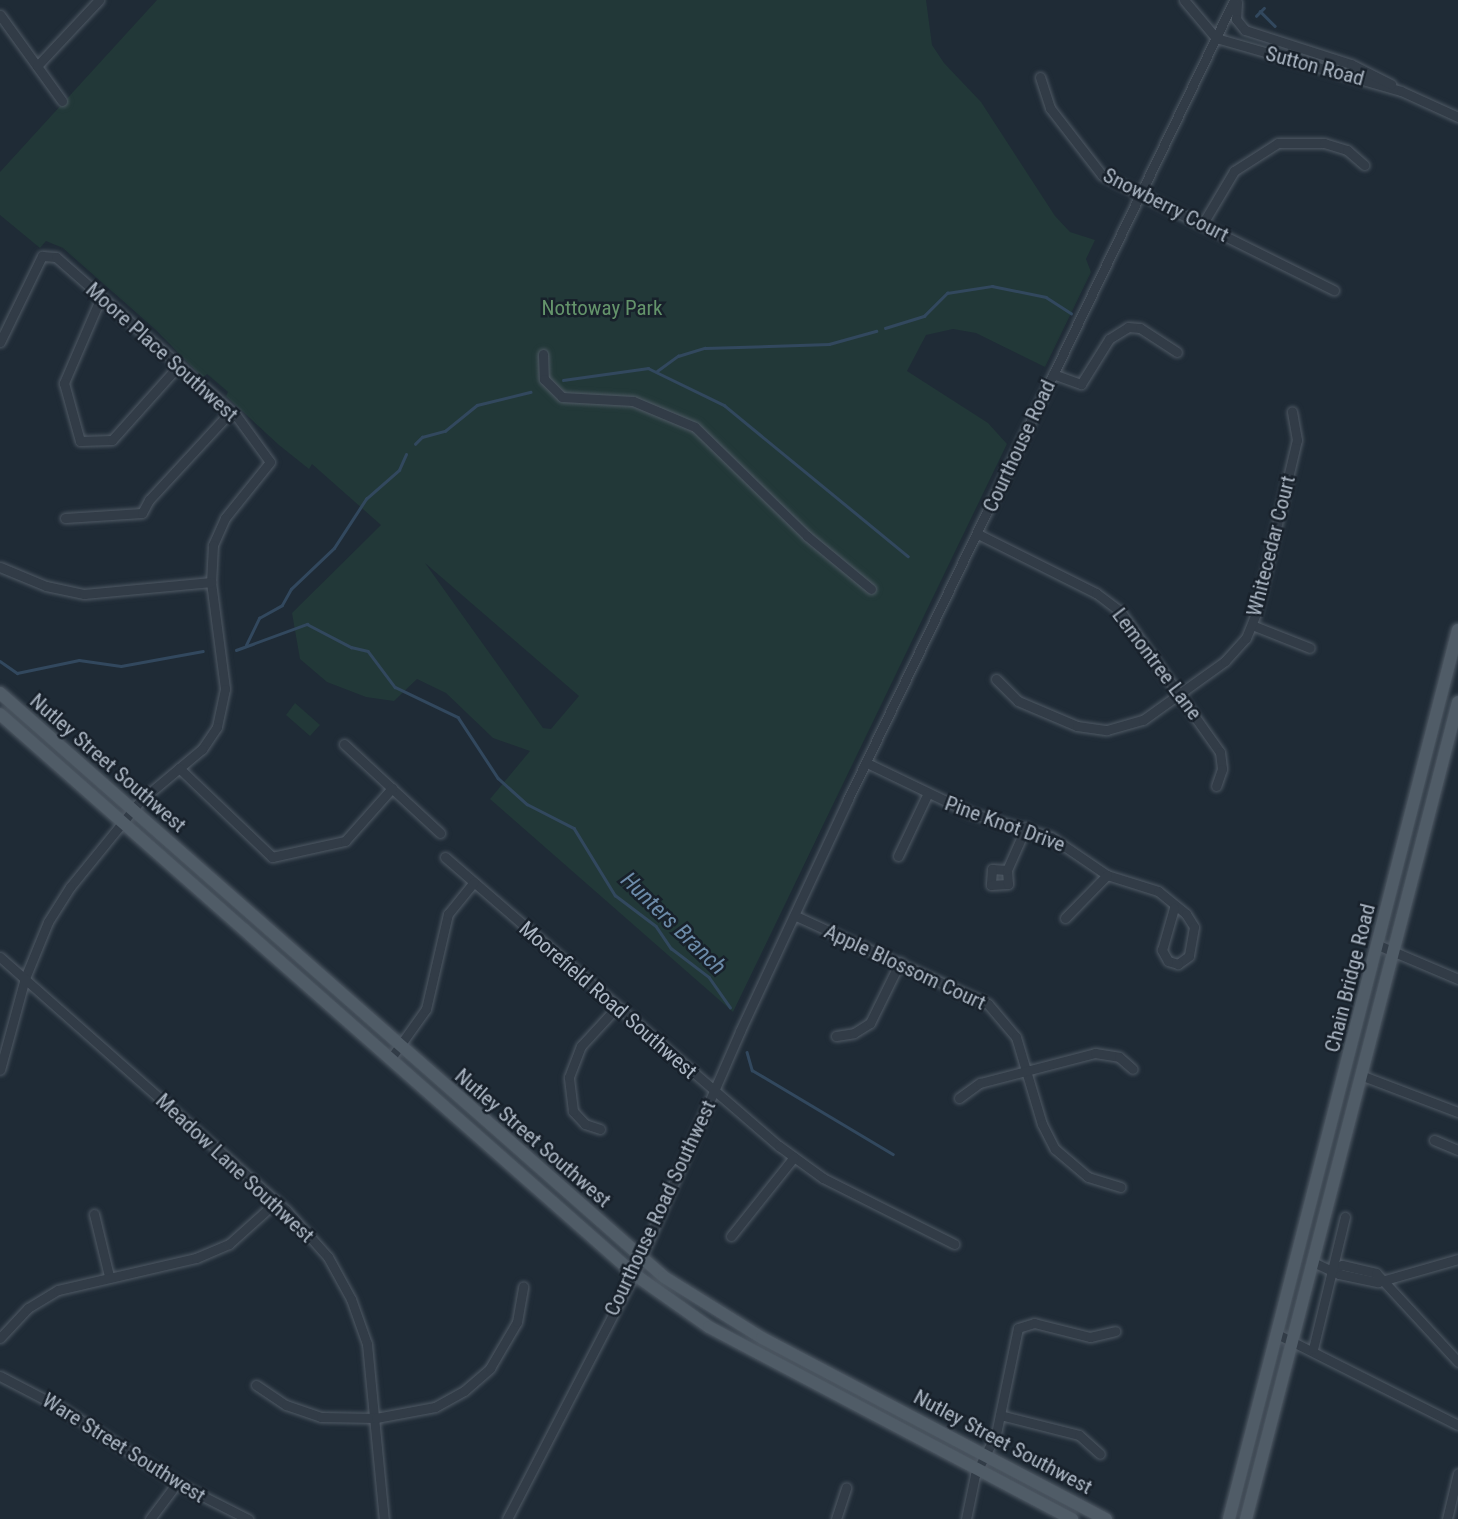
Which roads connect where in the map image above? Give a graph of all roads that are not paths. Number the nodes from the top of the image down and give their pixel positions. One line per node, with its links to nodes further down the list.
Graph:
1 (99, 0): 6 (street)
2 (1185, 0): 5 (street)
3 (1235, 0): 5 (street, Courthouse Road); 8 (street)
4 (1, 18): 6 (street)
5 (1216, 38): 8 (street, Sutton Road); 12 (street, Courthouse Road)
6 (37, 66): 9 (street)
7 (1041, 77): 12 (street, Snowberry Court)
8 (1401, 91): 10 (street, Sutton Road)
9 (62, 101)
10 (1458, 117)
11 (1364, 166): 13 (street)
12 (1141, 195): 13 (street, Snowberry Court); 20 (street, Courthouse Road)
13 (1202, 225): 14 (street, Snowberry Court)
14 (1334, 290)
15 (102, 297): 16 (street, Moore Place Southwest); 19 (street, Moore Place Southwest); 19 (street)
16 (0, 342)
17 (1177, 352): 20 (street)
18 (543, 354): 27 (street)
19 (178, 365): 21 (street, Moore Place Southwest)
20 (1053, 374): 24 (street, Courthouse Road)
21 (231, 411): 23 (street); 26 (street, Moore Place Southwest)
22 (1292, 411): 28 (street, Whitecedar Court)
23 (65, 519)
24 (978, 534): 33 (street, Lemontree Lane); 41 (street, Courthouse Road)
25 (0, 567): 26 (street)
26 (211, 582): 42 (street)
27 (871, 589)
28 (1252, 625): 30 (street); 33 (street, Whitecedar Court)
29 (1458, 630): 35 (main road, Chain Bridge Road)
30 (1310, 648)
31 (996, 679): 33 (street, Whitecedar Court)
32 (0, 693): 46 (main road, Nutley Street Southwest)
33 (1181, 694): 43 (street, Lemontree Lane)
34 (1458, 702): 37 (main road, Chain Bridge Road)
35 (1437, 712): 37 (street); 59 (main road, Chain Bridge Road)
36 (0, 714): 47 (main road, Nutley Street Southwest)
37 (1456, 719): 40 (main road, Chain Bridge Road)
38 (1458, 740): 40 (main road)
39 (344, 744): 44 (street)
40 (1444, 756): 60 (main road, Chain Bridge Road)
41 (867, 763): 45 (street, Pine Knot Drive); 55 (street, Courthouse Road)
42 (179, 768): 44 (street); 46 (street)
43 (1216, 786)
44 (392, 788): 49 (street)
45 (927, 795): 48 (street, Pine Knot Drive); 50 (street)
46 (133, 809): 47 (street); 67 (main road, Nutley Street Southwest)
47 (122, 821): 63 (street); 68 (main road, Nutley Street Southwest)
48 (1026, 827): 52 (street); 53 (street, Pine Knot Drive)
49 (440, 833)
50 (898, 856)
51 (445, 857): 54 (street, Moorefield Road Southwest)
52 (1007, 870)
53 (1107, 874): 56 (street, Pine Knot Drive); 58 (street)
54 (474, 882): 65 (street, Moorefield Road Southwest); 67 (street)
55 (806, 893): 57 (street, Courthouse Road Southwest)
56 (1174, 908): 56 (street, Pine Knot Drive)
57 (796, 916): 62 (street, Apple Blossom Court); 73 (street, Courthouse Road Southwest)
58 (1065, 918)
59 (1378, 945): 60 (street); 95 (main road, Chain Bridge Road)
60 (1394, 951): 64 (street); 72 (main road, Chain Bridge Road)
61 (0, 957): 63 (street, Meadow Lane Southwest)
62 (900, 962): 66 (street); 71 (street, Apple Blossom Court)
63 (25, 978): 70 (street); 81 (street, Meadow Lane Southwest)
64 (1458, 979)
65 (616, 1008): 73 (street, Moorefield Road Southwest); 76 (street)
66 (836, 1036)
67 (401, 1047): 68 (street); 86 (main road, Nutley Street Southwest)
68 (391, 1058): 90 (main road, Nutley Street Southwest)
69 (1133, 1069): 71 (street)
70 (0, 1070)
71 (1027, 1070): 74 (street); 80 (street, Apple Blossom Court)
72 (1363, 1076): 75 (street); 88 (main road, Chain Bridge Road)
73 (713, 1093): 79 (street, Moorefield Road Southwest); 86 (street, Courthouse Road Southwest)
74 (958, 1098)
75 (1458, 1112)
76 (600, 1129)
77 (1434, 1140): 78 (street)
78 (1458, 1150)
79 (794, 1157): 84 (street); 85 (street, Moorefield Road Southwest)
80 (1120, 1186)
81 (277, 1201): 91 (street); 103 (street, Meadow Lane Southwest)
82 (94, 1214): 91 (street)
83 (1345, 1217): 89 (street)
84 (732, 1237)
85 (954, 1244)
86 (641, 1258): 90 (street, Courthouse Road Southwest); 106 (main road, Nutley Street Southwest)
87 (1458, 1259): 92 (street)
88 (1315, 1263): 89 (street); 97 (main road, Chain Bridge Road)
89 (1333, 1268): 92 (street); 98 (street)
90 (634, 1274): 107 (main road, Nutley Street Southwest); 115 (street, Courthouse Road Southwest)
91 (108, 1276): 96 (street)
92 (1383, 1282): 99 (street)
93 (523, 1287): 103 (street)
94 (1115, 1331): 102 (street)
95 (1279, 1335): 97 (street); 119 (main road, Chain Bridge Road)
96 (0, 1338)
97 (1295, 1341): 98 (street); 120 (main road, Chain Bridge Road)
98 (1313, 1349): 104 (street)
99 (1458, 1362)
100 (0, 1376): 109 (street, Ware Street Southwest)
101 (257, 1385): 103 (street)
102 (1000, 1415): 105 (street); 106 (street)
103 (376, 1418): 114 (street, Meadow Lane Southwest)
104 (1458, 1425)
105 (1100, 1454)
106 (986, 1455): 107 (street); 118 (main road, Nutley Street Southwest)
107 (978, 1470): 111 (main road, Nutley Street Southwest); 117 (street)
108 (1458, 1473): 121 (street)
109 (177, 1483): 112 (street); 113 (street, Ware Street Southwest)
110 (846, 1488): 116 (street)
111 (1067, 1518)
112 (150, 1519)
113 (248, 1519)
114 (384, 1519)
115 (507, 1519)
116 (836, 1519)
117 (966, 1519)
118 (1106, 1519)
119 (1229, 1519)
120 (1246, 1519)
121 (1447, 1519)

